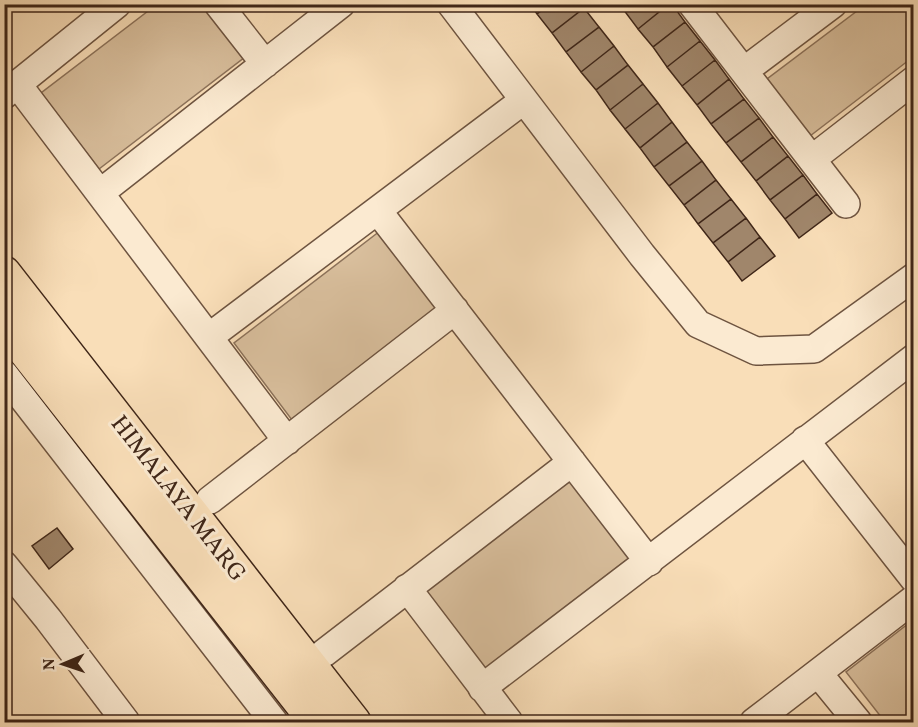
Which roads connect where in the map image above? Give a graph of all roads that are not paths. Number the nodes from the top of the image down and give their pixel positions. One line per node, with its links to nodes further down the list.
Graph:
1 (117, 4): 10 (street)
2 (218, 4): 7 (street)
3 (341, 4): 7 (street)
4 (451, 4): 11 (street)
5 (692, 4): 8 (street)
6 (833, 4): 8 (street)
7 (265, 64): 13 (street)
8 (744, 71): 12 (street)
9 (914, 80): 12 (street)
10 (11, 90): 13 (street)
11 (524, 100): 15 (street); 17 (street)
12 (812, 159): 14 (street)
13 (100, 193): 20 (street)
14 (846, 204)
15 (378, 210): 18 (street); 20 (street)
16 (4, 273): 38 (main road, HIMALAYA MARG)
17 (914, 277)
18 (455, 310): 24 (street); 25 (street)
19 (4, 324): 37 (main road, HIMALAYA MARG)
20 (208, 337): 24 (street)
21 (914, 358): 23 (street)
22 (4, 374): 36 (street)
23 (806, 440): 27 (street); 29 (street)
24 (286, 441): 26 (street)
25 (572, 462): 27 (street); 30 (street)
26 (210, 500)
27 (649, 562): 34 (street)
28 (4, 566): 35 (street)
29 (914, 579)
30 (407, 588): 32 (street); 34 (street)
31 (914, 599): 33 (street)
32 (324, 653)
33 (818, 673): 40 (street); 41 (street)
34 (482, 688): 39 (street)
35 (126, 723)
36 (274, 723)
37 (316, 723)
38 (354, 723)
39 (509, 723)
40 (754, 723)
41 (858, 723)

